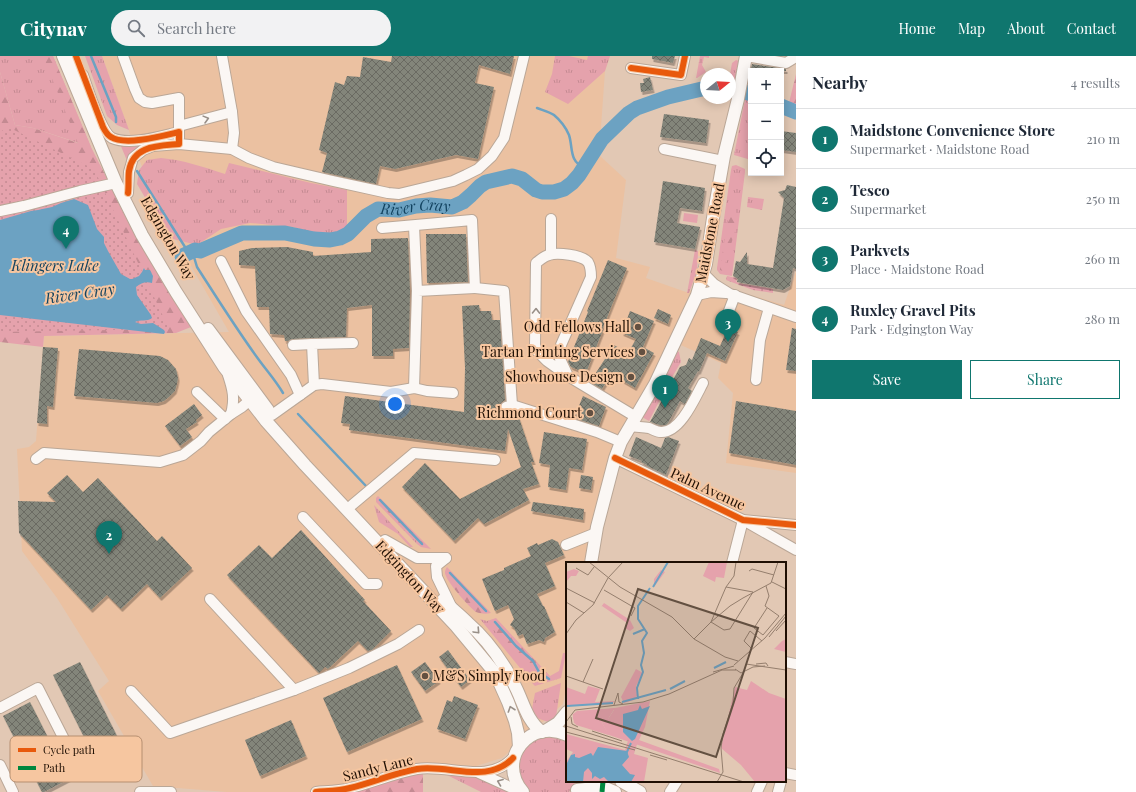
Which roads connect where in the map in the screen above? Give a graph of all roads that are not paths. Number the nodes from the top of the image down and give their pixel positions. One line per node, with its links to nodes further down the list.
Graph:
1 (63, 56): 19 (main road, Edgington Way)
2 (72, 56): 20 (main road, Edgington Way)
3 (76, 56): 14 (street)
4 (123, 56): 12 (street)
5 (222, 56): 13 (street)
6 (524, 56): 16 (street)
7 (685, 56): 10 (street)
8 (746, 56): 9 (street); 18 (main road, Maidstone Road)
9 (796, 57)
10 (631, 68)
11 (179, 87): 12 (street)
12 (179, 98): 14 (street)
13 (232, 112): 14 (street, one-way to 13); 16 (street)
14 (179, 129): 15 (street)
15 (179, 144): 16 (street); 20 (street)
16 (232, 149)
17 (664, 149): 18 (street)
18 (723, 161): 27 (main road, Maidstone Road)
19 (116, 183): 21 (street); 39 (main road, Edgington Way)
20 (128, 193): 35 (main road, Edgington Way)
21 (0, 211)
22 (550, 219): 25 (street)
23 (414, 226): 24 (street); 28 (street); 29 (street)
24 (382, 228)
25 (551, 254): 40 (street, one-way to 25); 40 (street)
26 (221, 261): 47 (street)
27 (704, 274): 30 (street); 31 (main road, Maidstone Road)
28 (475, 288): 29 (street); 52 (street)
29 (417, 291): 44 (street)
30 (733, 294): 31 (street); 32 (street); 33 (street)
31 (697, 295): 51 (main road, Maidstone Road)
32 (769, 308): 34 (street); 41 (street)
33 (727, 316)
34 (796, 317)
35 (201, 320): 48 (main road, Edgington Way); 50 (main road, Edgington Way)
36 (353, 343): 37 (street)
37 (312, 344): 38 (street); 43 (street)
38 (293, 345)
39 (224, 367): 48 (main road, Edgington Way); 49 (street)
40 (567, 374): 51 (street)
41 (756, 380)
42 (703, 383): 51 (street)
43 (314, 385): 44 (street); 47 (street)
44 (414, 388): 46 (street)
45 (196, 392): 49 (street)
46 (453, 393)
47 (300, 395): 50 (street)
48 (250, 405): 49 (street); 50 (main road, Edgington Way)
49 (228, 416): 54 (street)
50 (269, 418): 56 (main road, Edgington Way); 56 (main road, Edgington Way)
51 (633, 421): 52 (main road, Maidstone Road)
52 (621, 442): 53 (main road, Maidstone Road)
53 (616, 458): 58 (street, Palm Avenue); 60 (main road, Maidstone Road)
54 (36, 459)
55 (495, 460): 56 (street)
56 (350, 508): 61 (main road, Edgington Way); 70 (main road, Edgington Way)
57 (303, 517): 68 (street)
58 (743, 520): 59 (street, Palm Avenue); 65 (street); 67 (street)
59 (796, 525)
60 (596, 533): 62 (street); 64 (main road, Maidstone Road)
61 (385, 540): 70 (main road, Edgington Way); 70 (street)
62 (577, 540): 63 (street); 64 (street)
63 (566, 545)
64 (594, 545): 66 (main road, Maidstone Road)
65 (796, 550)
66 (591, 562)
67 (732, 562)
68 (377, 584)
69 (210, 599): 74 (street)
70 (457, 619): 78 (main road, Edgington Way, one-way to 78); 81 (main road, Edgington Way, one-way to 70)
71 (419, 630): 74 (street)
72 (786, 662): 73 (street)
73 (796, 664)
74 (294, 690): 75 (street)
75 (131, 691)
76 (0, 708): 80 (street)
77 (566, 713): 78 (main road)
78 (544, 731): 79 (main road); 81 (main road)
79 (566, 735)
80 (62, 736)
81 (516, 752): 83 (street, Sandy Lane); 95 (main road, Edgington Way)
82 (0, 765): 91 (street)
83 (479, 773): 94 (street, Sandy Lane); 95 (street, Sandy Lane, one-way to 83)
84 (786, 773): 85 (street)
85 (796, 775)
86 (623, 782): 97 (main road)
87 (675, 782): 98 (street)
88 (762, 782): 99 (street)
89 (781, 782): 100 (street)
90 (579, 788): 96 (main road)
91 (13, 792)
92 (140, 792): 93 (street)
93 (170, 792)
94 (316, 792)
95 (522, 792)
96 (615, 792)
97 (640, 792)
98 (670, 792)
99 (757, 792)
100 (778, 792)

